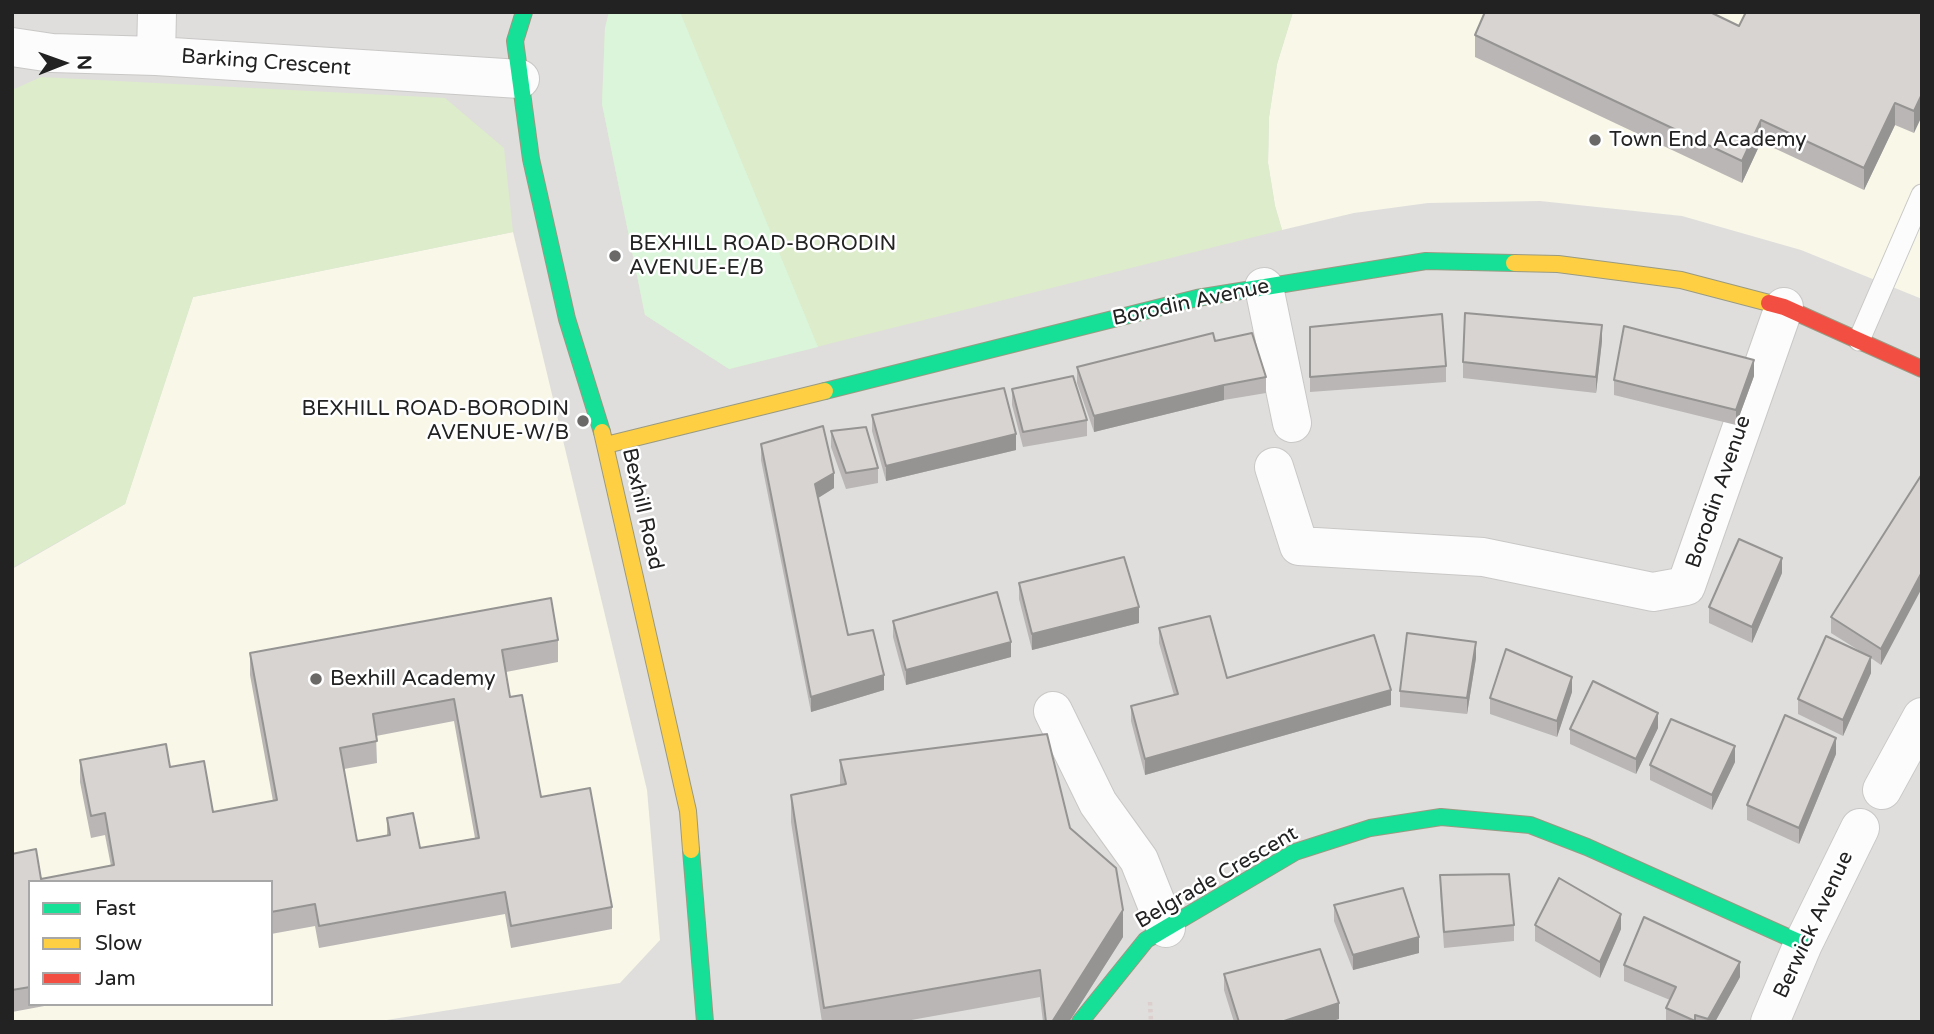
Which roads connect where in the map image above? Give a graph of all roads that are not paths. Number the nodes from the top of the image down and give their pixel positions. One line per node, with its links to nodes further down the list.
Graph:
1 (157, 12): 4 (street)
2 (524, 12): 5 (street, Bexhill Road)
3 (12, 47): 4 (street, Barking Crescent)
4 (156, 56): 5 (street, Barking Crescent)
5 (520, 79): 12 (street, Bexhill Road)
6 (1922, 195): 9 (lane)
7 (1264, 287): 8 (street, Borodin Avenue); 11 (street); 12 (street, Borodin Avenue)
8 (1784, 307): 9 (street, Borodin Avenue); 13 (street, Borodin Avenue)
9 (1859, 340): 10 (street, Borodin Avenue)
10 (1922, 369)
11 (1292, 423)
12 (606, 445): 20 (street, Bexhill Road)
13 (1274, 467)
14 (1053, 711): 18 (street)
15 (1922, 717): 16 (street)
16 (1882, 790)
17 (1860, 828): 19 (street, Berwick Avenue)
18 (1166, 928): 19 (street, Belgrade Crescent); 21 (street, Belgrade Crescent)
19 (1803, 944): 22 (street, Berwick Avenue)
20 (705, 1022)
21 (1080, 1022)
22 (1770, 1022)

